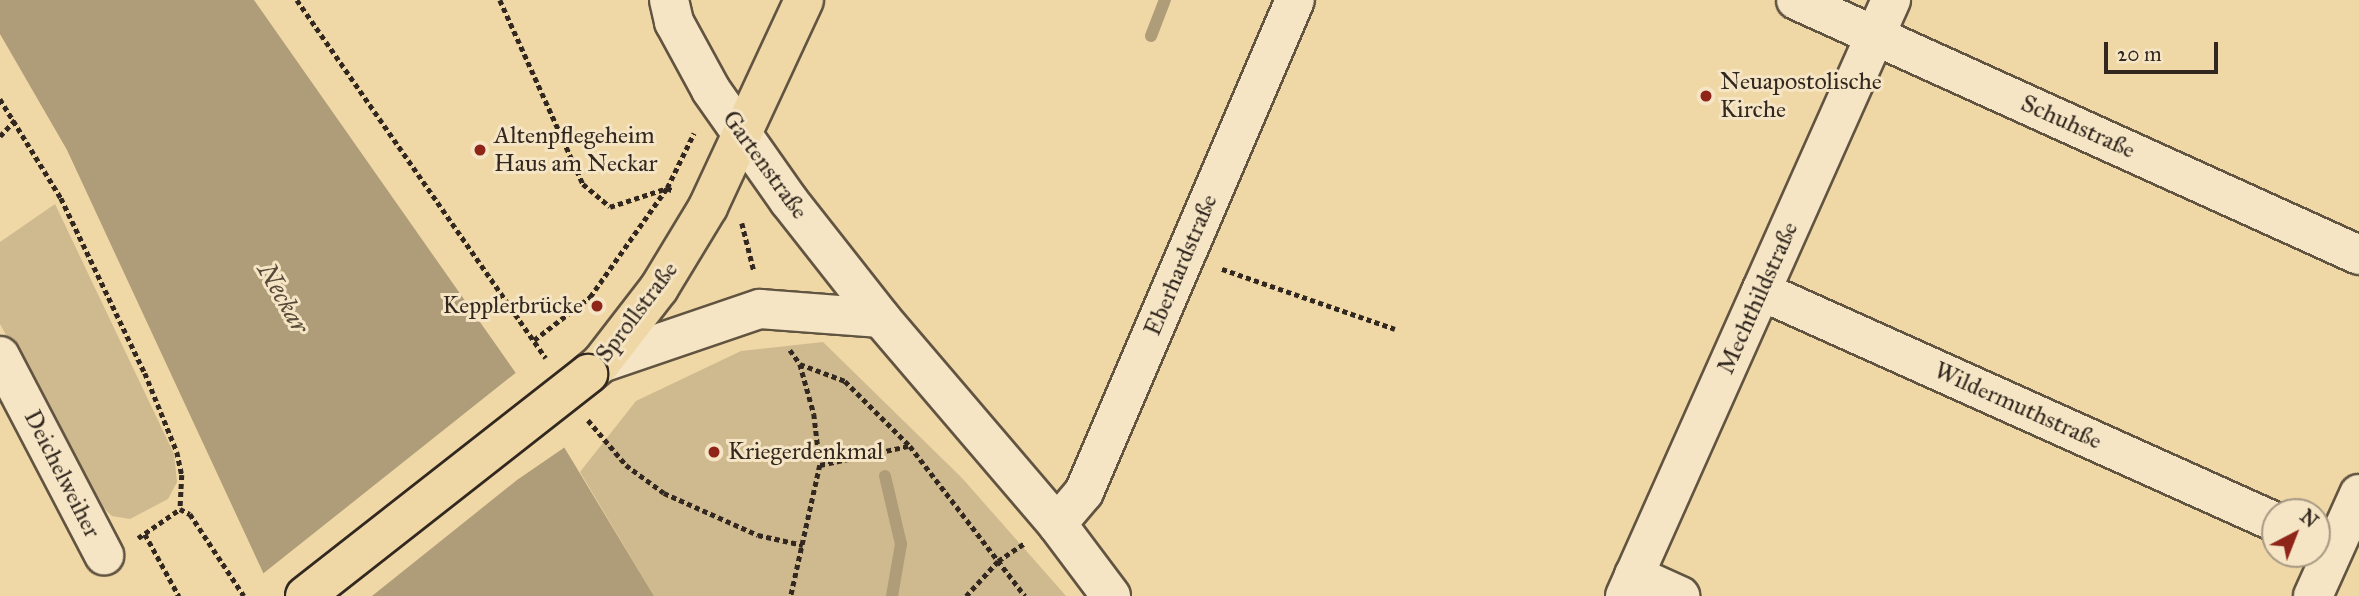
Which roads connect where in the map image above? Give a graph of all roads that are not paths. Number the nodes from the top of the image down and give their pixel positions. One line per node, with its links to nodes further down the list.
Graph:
1 (669, 0): 7 (street, Gartenstraße)
2 (804, 0): 7 (main road, Sprollstraße)
3 (1295, 0): 15 (street, Eberhardstraße)
4 (1796, 0): 6 (street, Schuhstraße)
5 (1891, 0): 6 (street, Mechthildstraße)
6 (1874, 35): 8 (street, Schuhstraße); 9 (street, Mechthildstraße)
7 (742, 134): 10 (street, Gartenstraße); 12 (main road, Sprollstraße)
8 (2359, 255)
9 (1761, 292): 14 (street, Wildermuthstraße); 19 (street, Mechthildstraße)
10 (881, 318): 12 (street); 15 (street, Gartenstraße)
11 (0, 356): 17 (street, Deichelweiher)
12 (594, 368): 20 (main road, Sprollstraße, bridge)
13 (2359, 494): 16 (street)
14 (2261, 516)
15 (1057, 524): 21 (street, Gartenstraße)
16 (2331, 536)
17 (104, 555)
18 (2320, 568): 23 (street)
19 (1630, 586): 22 (street)
20 (305, 596)
21 (1111, 596)
22 (1680, 596)
23 (2313, 596)

